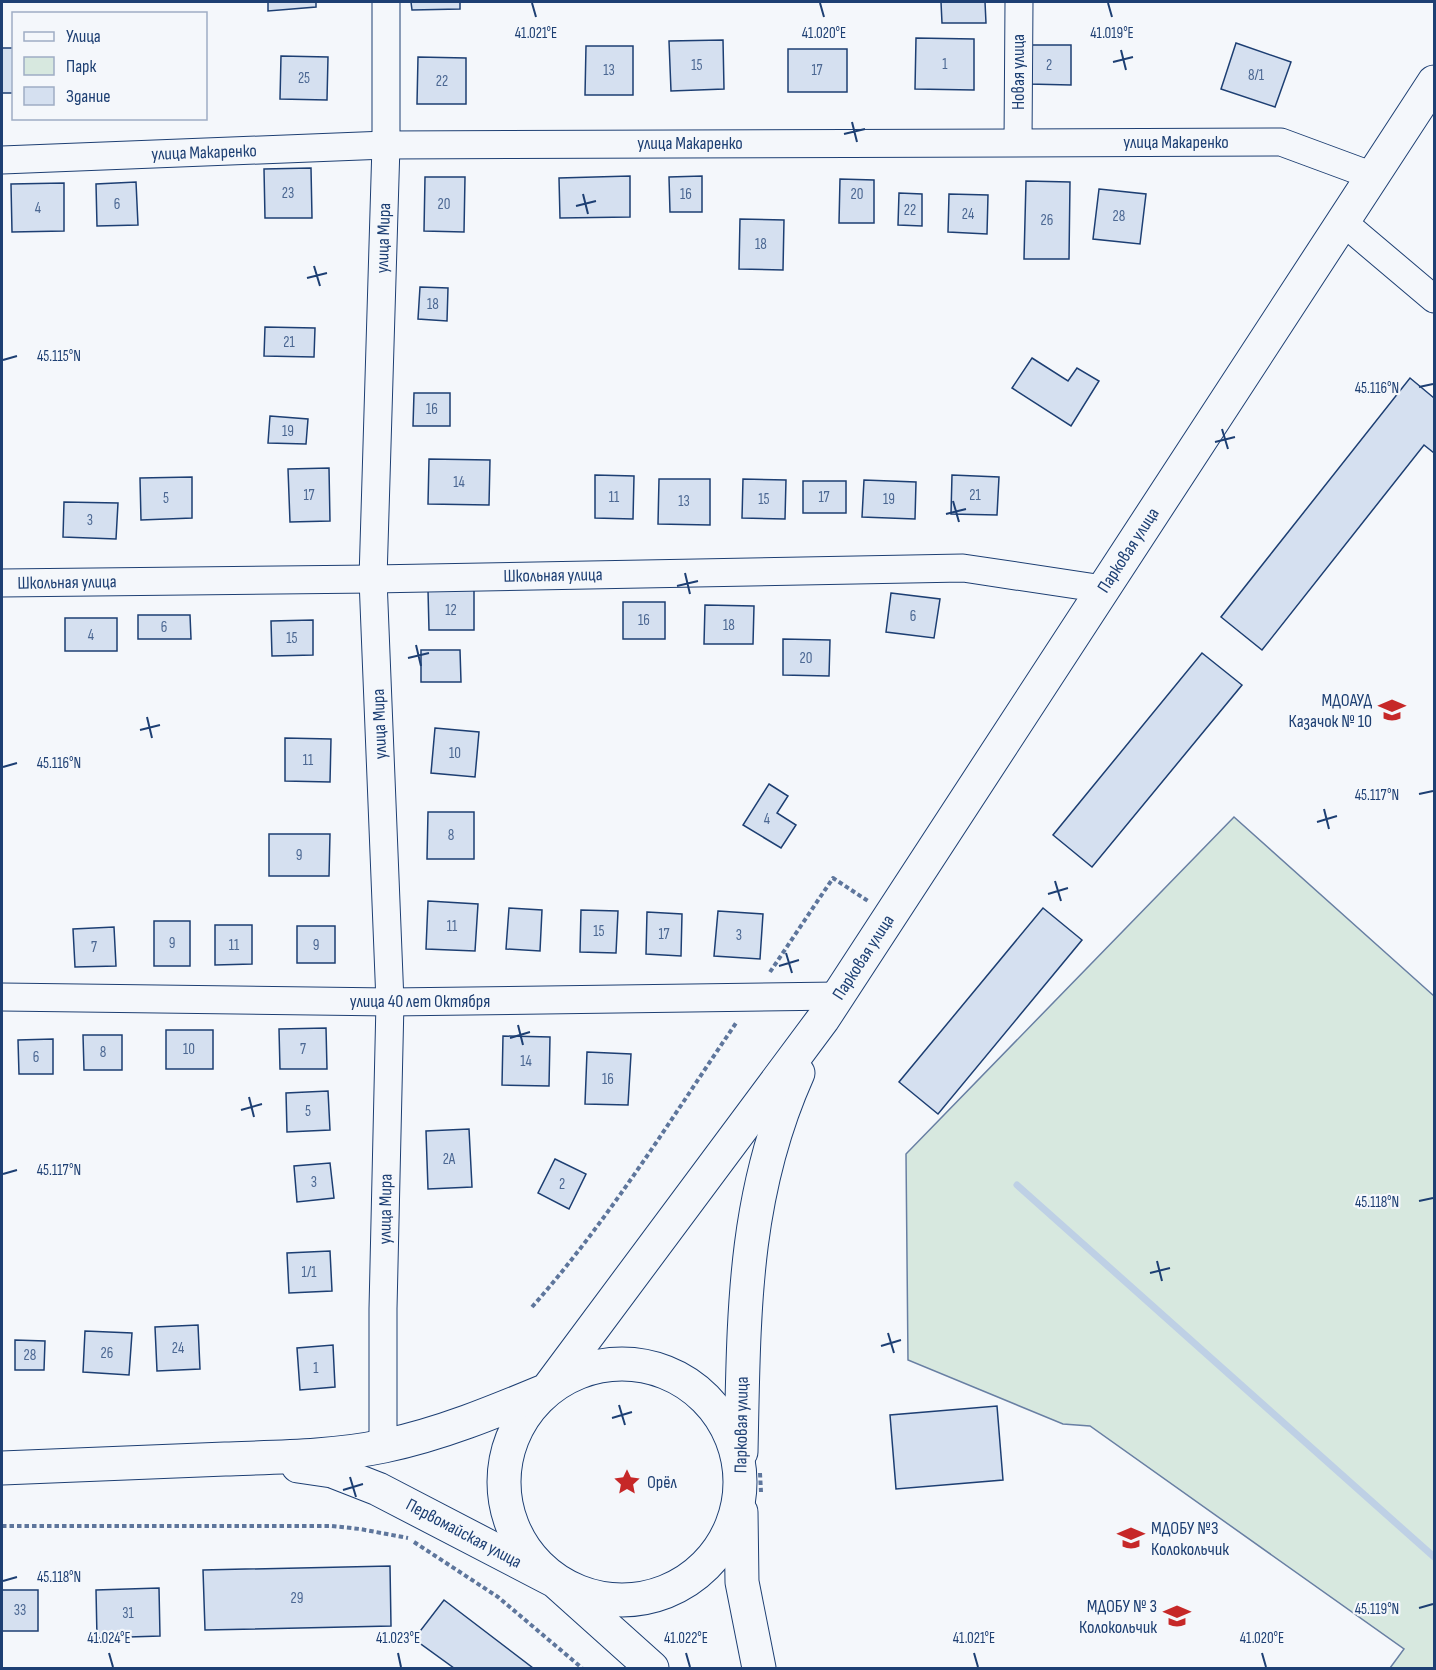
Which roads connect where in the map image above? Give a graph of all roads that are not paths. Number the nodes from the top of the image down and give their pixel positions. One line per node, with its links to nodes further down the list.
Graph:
1 (386, 2): 5 (street, улица Мира)
2 (1019, 2): 4 (street, Новая улица)
3 (1434, 82): 7 (main road, Парковая улица)
4 (1018, 142): 5 (street, улица Макаренко); 7 (street, улица Макаренко)
5 (386, 145): 6 (street, улица Макаренко); 10 (street, улица Мира)
6 (2, 160)
7 (1373, 176): 8 (main road, Парковая улица)
8 (1343, 222): 9 (street); 12 (main road, Парковая улица)
9 (1434, 299)
10 (373, 579): 11 (street, Школьная улица); 12 (street, Школьная улица); 14 (street, улица Мира)
11 (2, 583)
12 (1103, 589): 15 (main road, Парковая улица)
13 (2, 996): 14 (street, улица 40 лет Октября)
14 (390, 1002): 15 (street, улица 40 лет Октября); 17 (street, улица Мира)
15 (830, 1007): 16 (main road, Парковая улица); 20 (main road, Парковая улица)
16 (547, 1390): 17 (main road, Первомайская улица); 20 (main road); 21 (main road)
17 (383, 1446): 18 (main road, Первомайская улица)
18 (246, 1458): 19 (main road, Первомайская улица); 21 (main road, Первомайская улица)
19 (2, 1468)
20 (740, 1484): 21 (main road); 23 (main road)
21 (555, 1581): 22 (main road, Первомайская улица)
22 (642, 1665)
23 (759, 1668)

